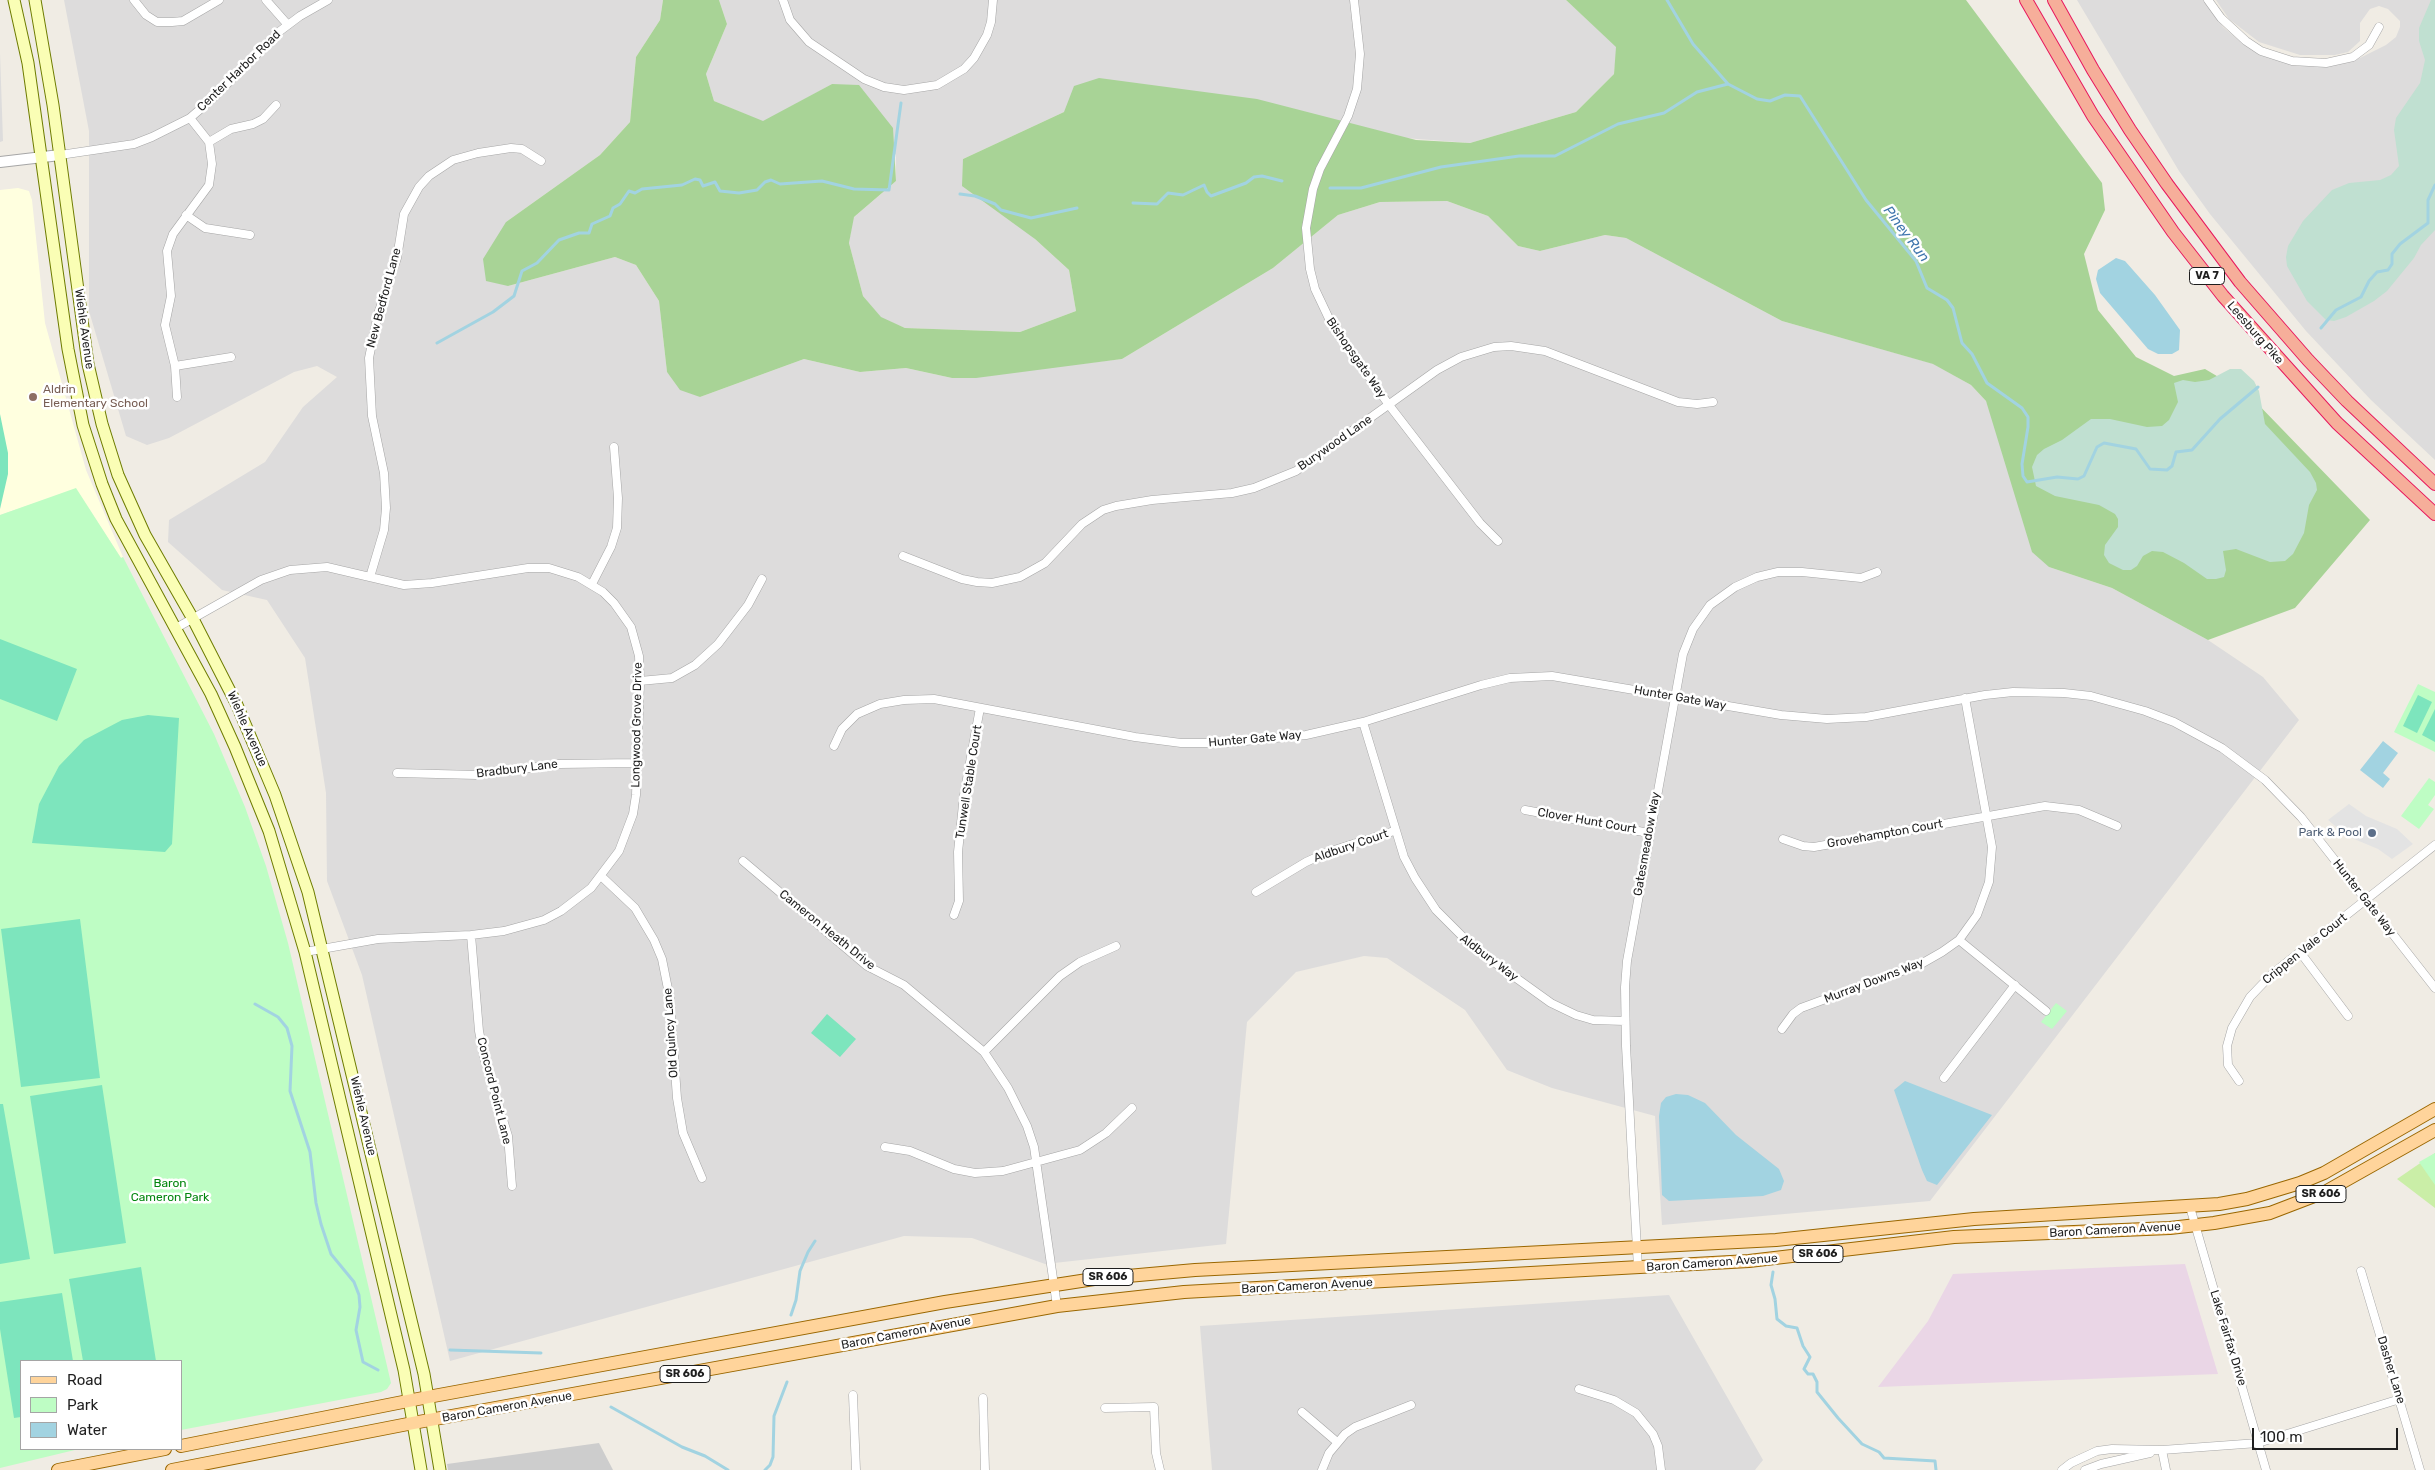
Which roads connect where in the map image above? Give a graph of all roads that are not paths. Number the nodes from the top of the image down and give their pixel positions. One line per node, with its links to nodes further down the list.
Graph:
1 (14, 0): 19 (main road, Wiehle Avenue)
2 (35, 0): 18 (main road, Wiehle Avenue)
3 (134, 0): 4 (street)
4 (219, 0)
5 (266, 0): 13 (street)
6 (328, 0): 13 (street, Center Harbor Road)
7 (783, 0): 8 (street)
8 (993, 0)
9 (1354, 0): 28 (street, Bishopsgate Way)
10 (2026, 0): 31 (highway, Leesburg Pike / VA 7)
11 (2054, 0): 30 (highway, Leesburg Pike / VA 7)
12 (2208, 0): 14 (street)
13 (288, 25): 16 (street, Center Harbor Road)
14 (2380, 27)
15 (276, 105): 17 (street)
16 (190, 118): 17 (street); 18 (street, Center Harbor Road)
17 (209, 142): 22 (street)
18 (60, 155): 19 (street, Center Harbor Road); 38 (main road, Wiehle Avenue)
19 (41, 157): 21 (street, Center Harbor Road); 39 (main road, Wiehle Avenue)
20 (541, 161): 35 (street, New Bedford Lane)
21 (0, 162)
22 (186, 215): 23 (street); 25 (street)
23 (250, 234)
24 (231, 357): 25 (street)
25 (175, 366): 26 (street)
26 (178, 397)
27 (1713, 402): 28 (street, Burywood Lane)
28 (1389, 405): 32 (street, Bishopsgate Way); 33 (street, Burywood Lane)
29 (614, 447): 37 (street)
30 (2435, 484)
31 (2435, 514)
32 (1498, 541)
33 (902, 556)
34 (1877, 572): 41 (street, Gatesmeadow Way)
35 (370, 577): 37 (street, Longwood Grove Drive); 38 (street, Longwood Grove Drive)
36 (762, 579): 40 (street)
37 (592, 584): 40 (street, Longwood Grove Drive)
38 (193, 619): 39 (street, Longwood Grove Drive); 63 (main road, Wiehle Avenue)
39 (176, 628): 64 (main road, Wiehle Avenue)
40 (640, 681): 46 (street, Longwood Grove Drive)
41 (1675, 697): 42 (street, Hunter Gate Way); 44 (street, Hunter Gate Way); 52 (street, Gatesmeadow Way)
42 (1965, 698): 49 (street, Murray Downs Way); 58 (street, Hunter Gate Way)
43 (980, 708): 44 (street, Hunter Gate Way); 45 (street, Hunter Gate Way); 59 (street, Tunwell Stable Court)
44 (1362, 722): 51 (street, Aldbury Way)
45 (834, 746)
46 (638, 763): 47 (street, Bradbury Lane); 56 (street, Longwood Grove Drive)
47 (397, 773)
48 (1525, 810): 52 (street, Clover Hunt Court)
49 (1987, 816): 50 (street, Grovehampton Court); 53 (street, Grovehampton Court); 61 (street, Murray Downs Way)
50 (2117, 826)
51 (1394, 831): 57 (street, Aldbury Court); 70 (street, Aldbury Way)
52 (1650, 833): 70 (street, Gatesmeadow Way)
53 (1784, 839)
54 (2435, 845): 58 (street, Crippen Vale Court)
55 (743, 862): 72 (street, Cameron Heath Drive)
56 (601, 876): 60 (street, Longwood Grove Drive); 80 (street, Old Quincy Lane)
57 (1256, 892)
58 (2366, 901): 65 (street, Crippen Vale Court); 67 (street, Hunter Gate Way)
59 (954, 915)
60 (471, 935): 63 (street, Longwood Grove Drive); 81 (street, Concord Point Lane)
61 (1959, 940): 66 (street); 71 (street, Murray Downs Way)
62 (1116, 946): 72 (street)
63 (324, 949): 64 (street, Longwood Grove Drive); 91 (main road, Wiehle Avenue)
64 (305, 952): 94 (main road, Wiehle Avenue)
65 (2300, 952): 69 (street); 74 (street, Crippen Vale Court)
66 (2015, 985): 68 (street); 73 (street)
67 (2435, 988)
68 (2046, 1011)
69 (2348, 1016)
70 (1625, 1021): 84 (street, Gatesmeadow Way)
71 (1782, 1029)
72 (984, 1052): 79 (street, Cameron Heath Drive)
73 (1944, 1078)
74 (2239, 1082)
75 (1132, 1108): 79 (street)
76 (2435, 1109): 82 (main road, Baron Cameron Avenue / SR 606)
77 (2435, 1130): 83 (main road, Baron Cameron Avenue / SR 606)
78 (885, 1147): 79 (street)
79 (1038, 1162): 87 (street, Cameron Heath Drive)
80 (702, 1178)
81 (512, 1186)
82 (2190, 1207): 83 (street, Lake Fairfax Drive); 84 (main road, Baron Cameron Avenue / SR 606)
83 (2194, 1225): 85 (main road, Baron Cameron Avenue / SR 606); 101 (street, Lake Fairfax Drive)
84 (1637, 1247): 85 (street, Gatesmeadow Way); 87 (main road, Baron Cameron Avenue / SR 606)
85 (1638, 1268): 88 (main road, Baron Cameron Avenue / SR 606)
86 (2361, 1271): 93 (street, Dasher Lane)
87 (1053, 1284): 88 (street, Cameron Heath Drive); 91 (main road, Baron Cameron Avenue / SR 606)
88 (1057, 1306): 98 (main road, Baron Cameron Avenue / SR 606)
89 (1579, 1389): 113 (street)
90 (853, 1395): 109 (street)
91 (428, 1397): 94 (main road, Baron Cameron Avenue / SR 606); 98 (main road, Wiehle Avenue)
92 (983, 1398): 110 (street)
93 (2400, 1399): 101 (street); 118 (street, Dasher Lane)
94 (409, 1401): 99 (main road, Wiehle Avenue); 102 (main road, Baron Cameron Avenue / SR 606)
95 (1411, 1405): 100 (street)
96 (1105, 1408): 111 (street)
97 (1302, 1412): 100 (street)
98 (433, 1420): 99 (main road, Baron Cameron Avenue / SR 606); 108 (main road, Wiehle Avenue)
99 (413, 1423): 106 (main road, Baron Cameron Avenue / SR 606); 107 (main road, Wiehle Avenue)
100 (1337, 1442): 112 (street)
101 (2258, 1442): 104 (street); 117 (street, Lake Fairfax Drive)
102 (182, 1446)
103 (160, 1450): 105 (main road)
104 (2162, 1450): 114 (street); 115 (street); 116 (street)
105 (58, 1470)
106 (172, 1470)
107 (421, 1470)
108 (440, 1470)
109 (856, 1470)
110 (985, 1470)
111 (1160, 1470)
112 (1322, 1470)
113 (1661, 1470)
114 (2062, 1470)
115 (2086, 1470)
116 (2166, 1470)
117 (2266, 1470)
118 (2420, 1470)

